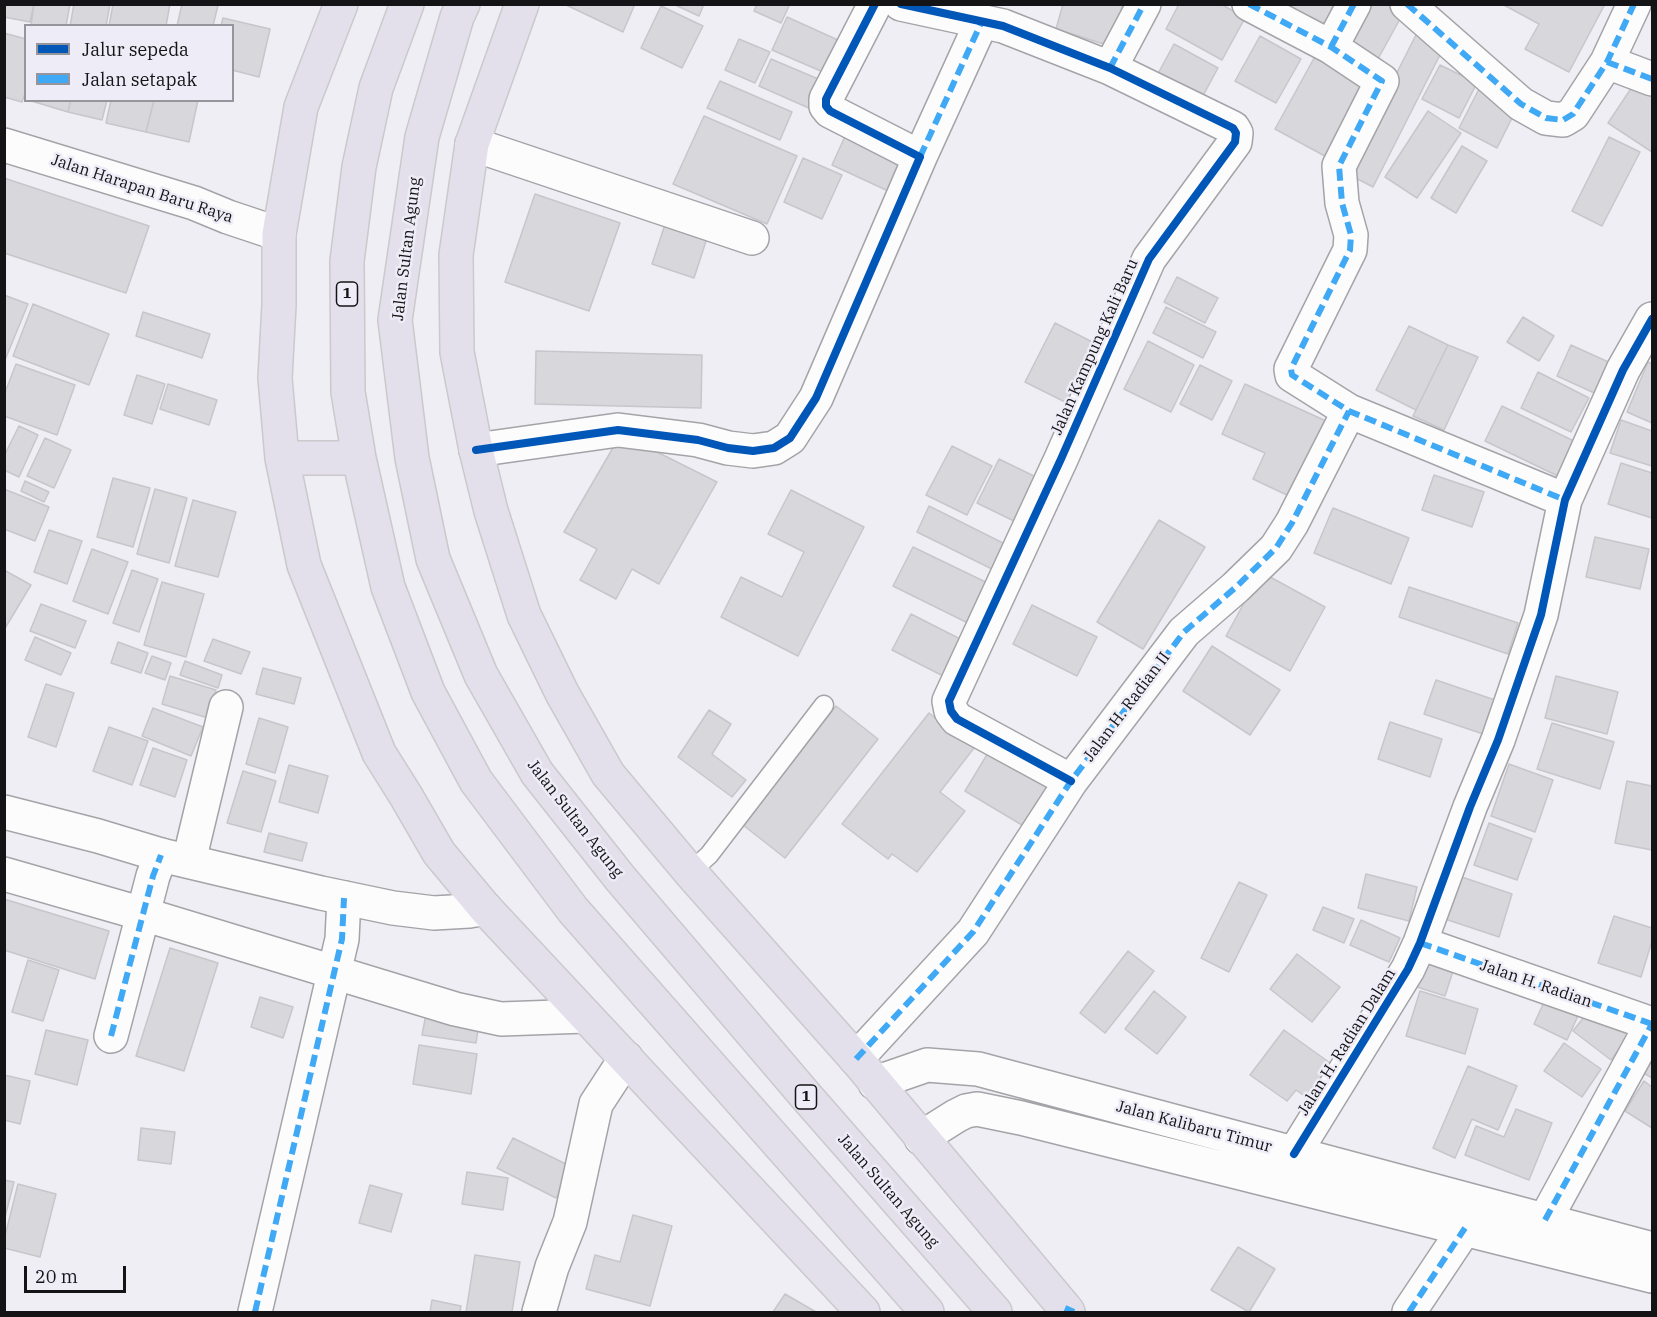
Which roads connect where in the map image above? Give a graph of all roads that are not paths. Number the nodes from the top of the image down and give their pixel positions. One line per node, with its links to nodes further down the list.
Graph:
1 (341, 4): 20 (highway)
2 (407, 4): 26 (highway, 1)
3 (463, 4): 56 (highway, Jalan Sultan Agung / 1)
4 (522, 4): 17 (highway)
5 (875, 4): 19 (street)
6 (901, 4): 12 (street, Jalan Kampung Kali Baru)
7 (1144, 4): 15 (street)
8 (1249, 4): 13 (street)
9 (1354, 4): 13 (street)
10 (1407, 4): 14 (street)
11 (1634, 4): 14 (street)
12 (982, 21): 15 (street, Jalan Kampung Kali Baru); 19 (street)
13 (1331, 47): 23 (street)
14 (1606, 62): 16 (street)
15 (1110, 68): 30 (street, Jalan Kampung Kali Baru)
16 (1653, 80)
17 (472, 144): 21 (street); 24 (highway)
18 (4, 145): 20 (street, Jalan Harapan Baru Raya)
19 (920, 157): 24 (street)
20 (279, 234): 25 (highway)
21 (752, 238)
22 (1653, 319): 27 (street, Jalan H. Radian Dalam)
23 (1349, 411): 27 (street); 30 (street, Jalan H. Radian II)
24 (476, 450): 32 (highway)
25 (282, 458): 26 (highway); 36 (highway)
26 (359, 458): 55 (highway, 1)
27 (1566, 500): 37 (street, Jalan H. Radian Dalam)
28 (825, 705): 32 (lane)
29 (226, 707): 34 (street)
30 (1071, 781): 43 (street, Jalan H. Radian II)
31 (4, 812): 34 (street)
32 (690, 872): 43 (highway)
33 (4, 874): 34 (street)
34 (158, 882): 35 (street); 38 (street); 41 (street)
35 (344, 898): 36 (street); 38 (street)
36 (485, 908): 39 (highway)
37 (1420, 943): 40 (street, Jalan H. Radian); 45 (street, Jalan H. Radian Dalam)
38 (337, 957): 39 (street); 52 (street)
39 (585, 1016): 42 (highway)
40 (1653, 1024): 46 (street, Jalan H. Radian)
41 (111, 1036)
42 (626, 1058): 53 (street); 54 (highway)
43 (866, 1071): 44 (highway); 45 (street, Jalan Kalibaru Timur)
44 (921, 1138): 47 (street, Jalan Kalibaru Timur); 51 (highway)
45 (1294, 1154): 46 (street, Jalan Kalibaru Timur)
46 (1545, 1220): 49 (street, Jalan Kalibaru Timur)
47 (1465, 1228): 49 (street, Jalan Kalibaru Timur); 57 (street)
48 (1653, 1249): 49 (street, Jalan Kalibaru Timur)
49 (1611, 1251): 50 (street, Jalan Kalibaru Timur)
50 (1653, 1276)
51 (1069, 1311)
52 (255, 1312)
53 (539, 1312)
54 (863, 1312)
55 (927, 1312)
56 (995, 1312)
57 (1409, 1312)

